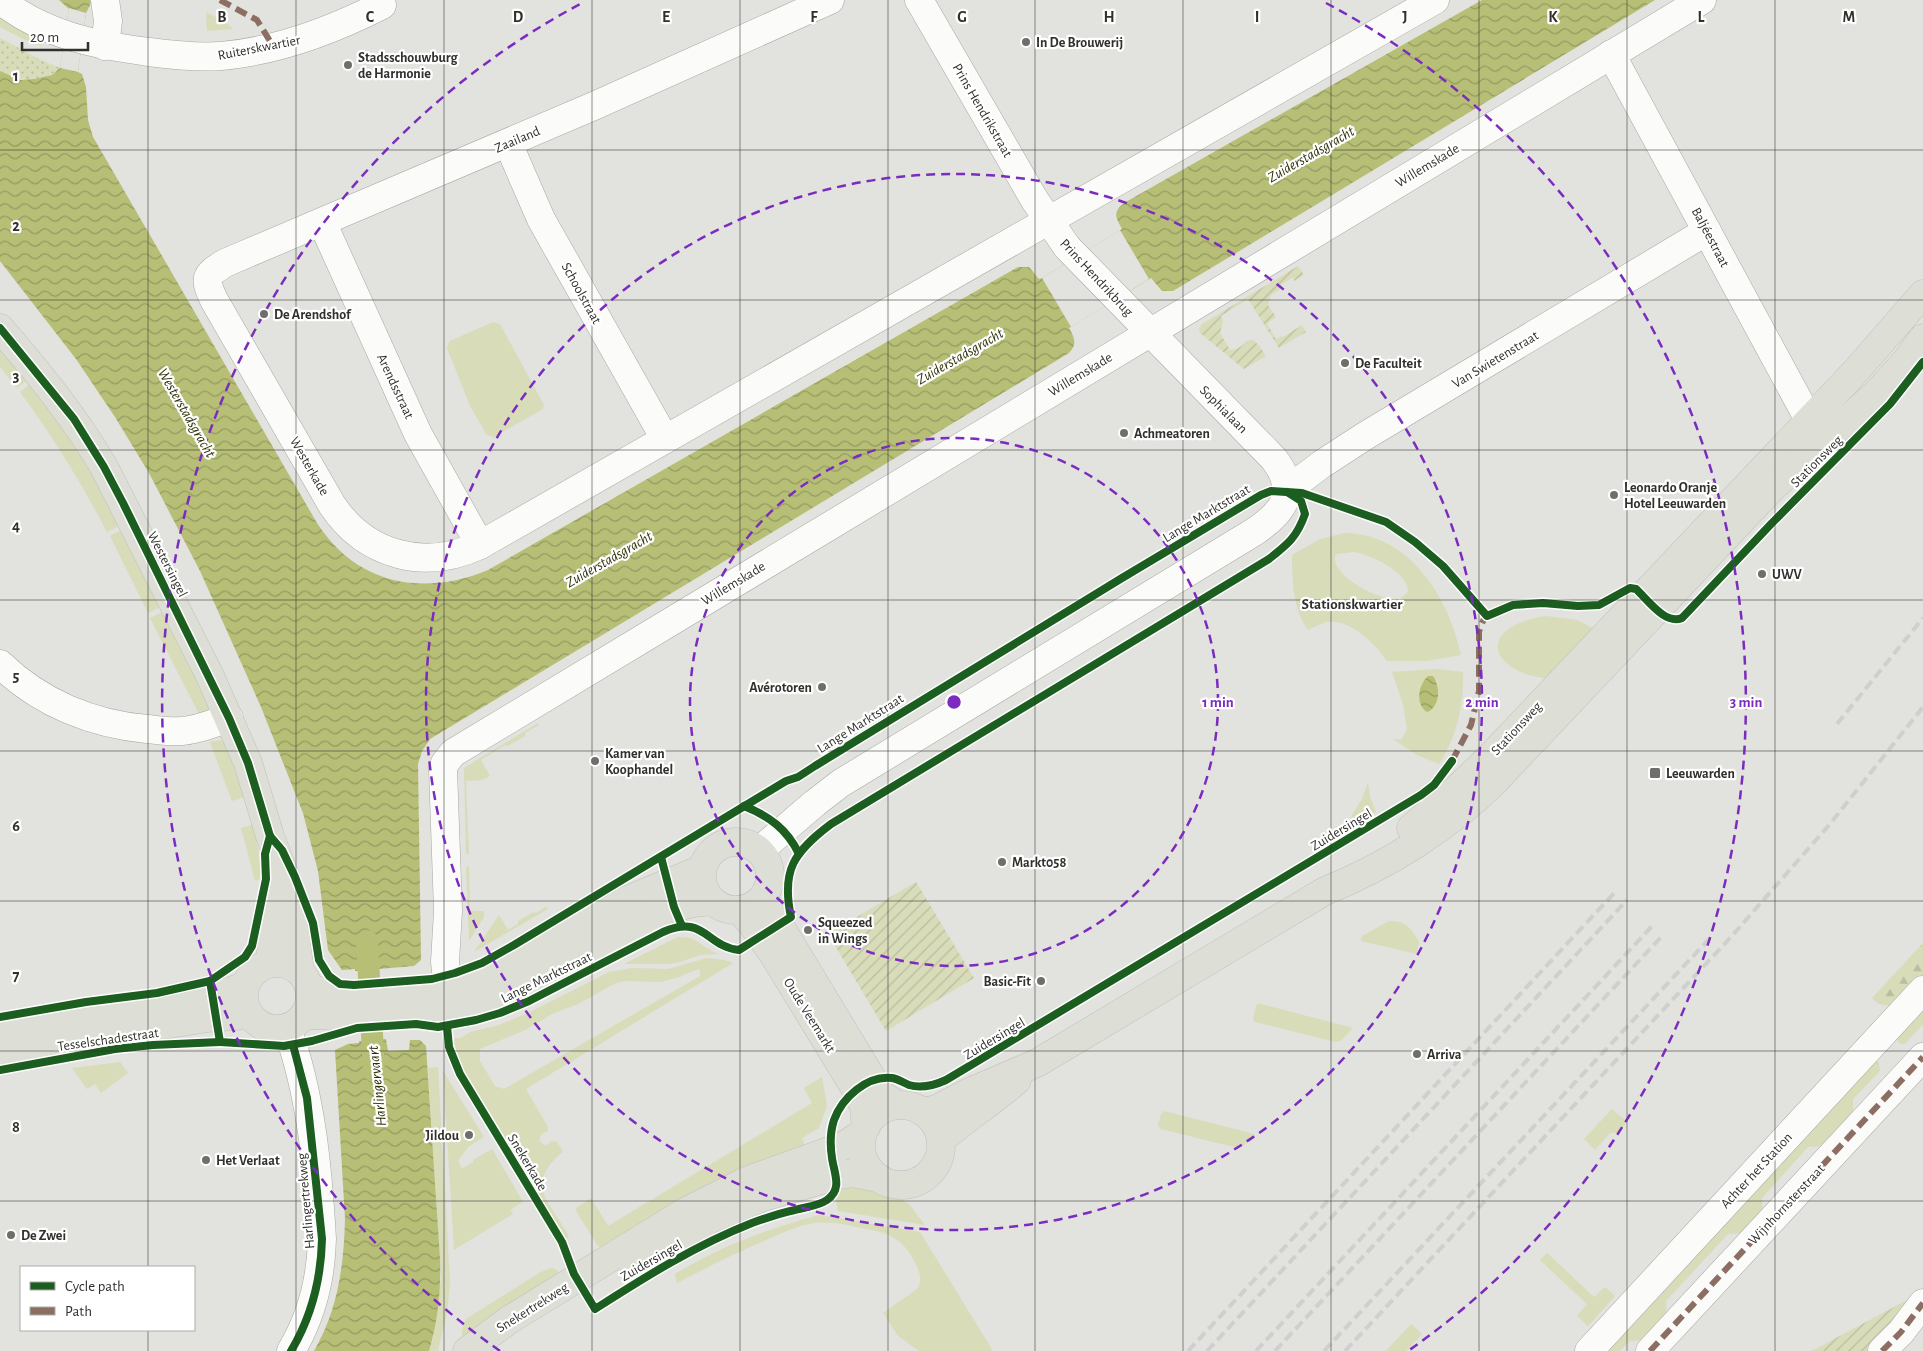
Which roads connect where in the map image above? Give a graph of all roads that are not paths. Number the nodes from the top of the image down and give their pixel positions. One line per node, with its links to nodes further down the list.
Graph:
1 (0, 0): 8 (street, Ruiterskwartier)
2 (105, 0): 9 (street)
3 (830, 0): 11 (street, Zaailand)
4 (919, 0): 12 (street, Prins Hendrikstraat)
5 (1435, 0): 12 (street)
6 (1702, 0): 10 (street, Willemskade)
7 (382, 5): 9 (street, Ruiterskwartier)
8 (30, 9): 9 (street, Ruiterskwartier)
9 (117, 48)
10 (1611, 54): 14 (street, Baljéestraat); 18 (street, Willemskade)
11 (508, 142): 13 (street, Zaailand); 21 (street, Schoolstraat)
12 (1048, 220): 18 (street, Prins Hendrikbrug); 21 (street)
13 (322, 222): 15 (street, Zaailand); 23 (street, Arendsstraat)
14 (1708, 231): 20 (street, Baljéestraat); 22 (street, Van Swietenstraat)
15 (207, 279): 23 (street, Westerkade)
16 (1923, 294): 20 (main road, Stationsweg)
17 (0, 328): 25 (main road, Westersingel)
18 (1149, 332): 22 (street, Sophialaan); 35 (street, Willemskade)
19 (1923, 338): 26 (main road, Stationsweg)
20 (1810, 420): 26 (main road, Stationsweg)
21 (665, 439): 23 (street)
22 (1286, 491): 28 (street)
23 (480, 545)
24 (0, 664): 25 (street)
25 (230, 718): 27 (main road, Westersingel)
26 (1440, 816): 43 (main road)
27 (270, 836): 33 (main road, Westersingel); 38 (main road, Westersingel)
28 (760, 850): 29 (main road); 30 (main road)
29 (702, 869): 31 (main road); 35 (main road, Lange Marktstraat)
30 (763, 898): 32 (main road); 44 (main road, Oude Veemarkt)
31 (712, 901): 32 (main road); 37 (main road, Lange Marktstraat)
32 (739, 910): 46 (main road, Oude Veemarkt)
33 (270, 963): 34 (main road); 38 (main road)
34 (245, 986): 39 (main road); 40 (main road, Tesselschadestraat)
35 (448, 988): 37 (main road, Lange Marktstraat)
36 (1923, 990): 54 (street, Achter het Station)
37 (384, 1004): 38 (main road, Lange Marktstraat)
38 (299, 1010): 39 (main road); 51 (street, Harlingertrekweg)
39 (250, 1016): 41 (main road, Tesselschadestraat)
40 (0, 1032)
41 (0, 1053)
42 (1923, 1057): 55 (street, Wijnhornsterstraat)
43 (1037, 1063): 45 (main road); 47 (main road)
44 (898, 1105): 45 (main road); 46 (main road)
45 (924, 1112): 47 (main road)
46 (864, 1130): 48 (main road); 49 (main road, Zuidersingel)
47 (941, 1140): 48 (main road)
48 (878, 1178): 49 (main road, Zuidersingel)
49 (603, 1274): 52 (main road, Snekertrekweg); 53 (main road, Snekertrekweg)
50 (1923, 1303): 56 (street)
51 (291, 1351)
52 (467, 1351)
53 (496, 1351)
54 (1589, 1351)
55 (1650, 1351)
56 (1882, 1351)

